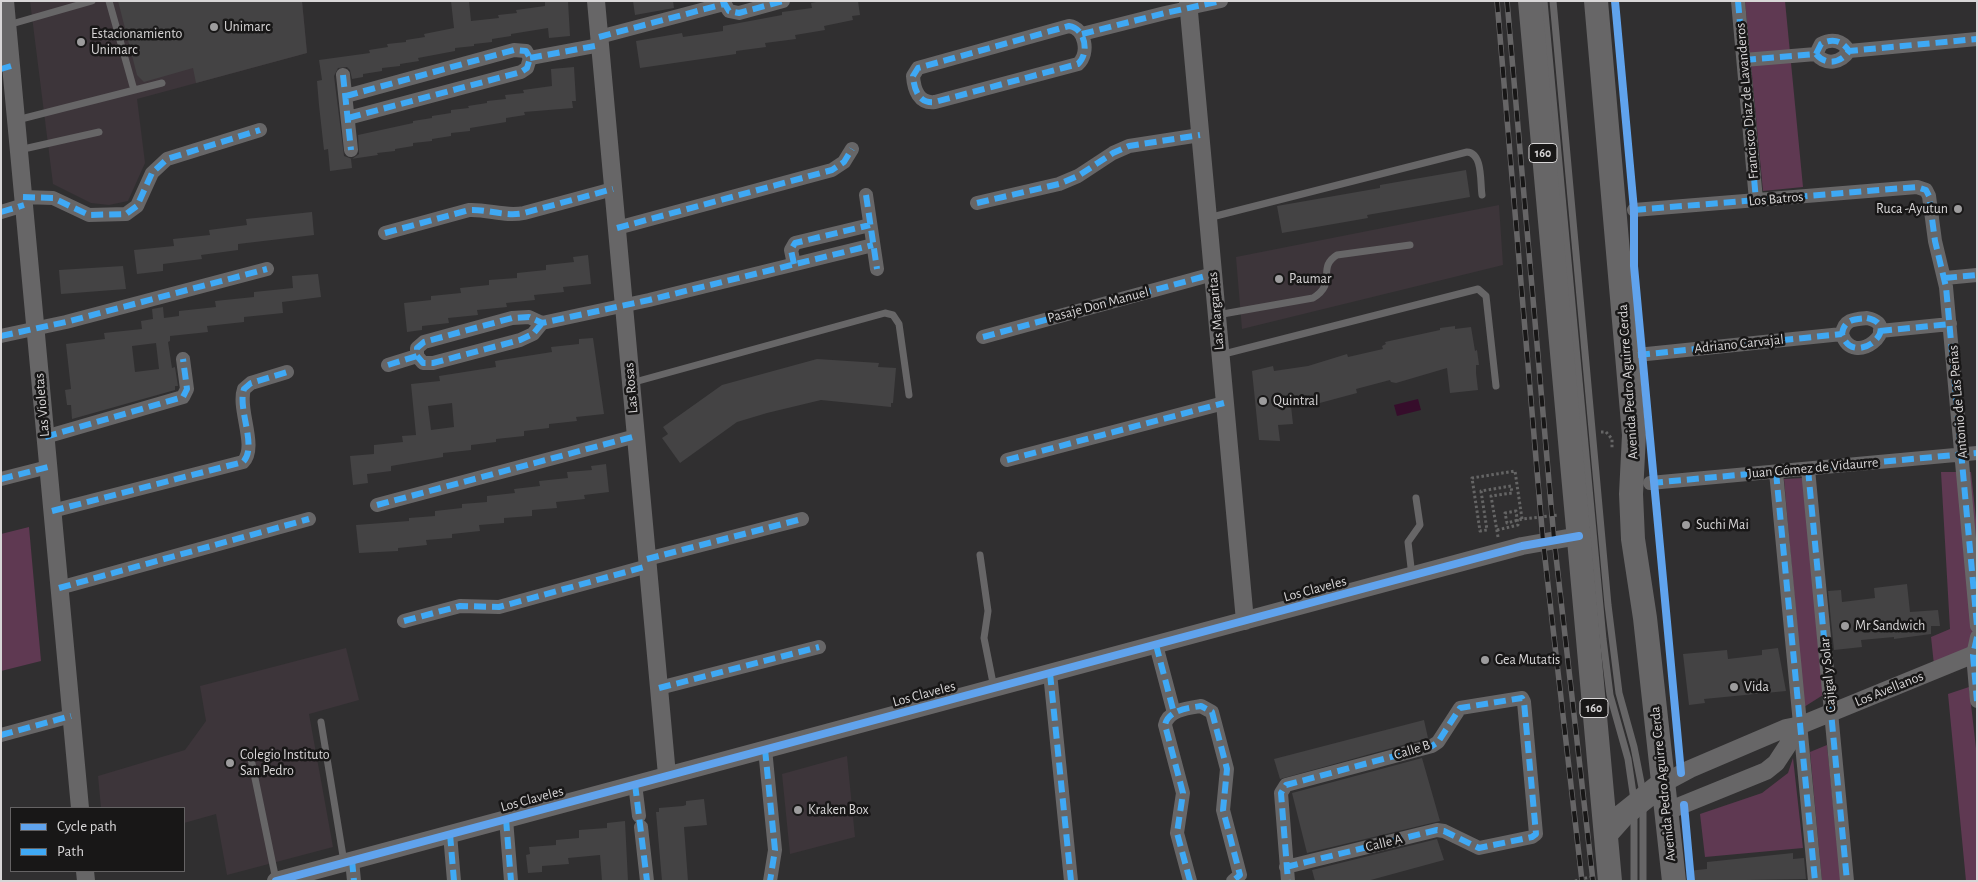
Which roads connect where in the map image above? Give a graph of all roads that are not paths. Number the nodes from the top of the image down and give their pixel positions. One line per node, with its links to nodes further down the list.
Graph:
1 (5, 1): 14 (street, Las Violetas)
2 (92, 1): 14 (lane)
3 (109, 1): 25 (lane)
4 (596, 1): 17 (street, Las Rosas)
5 (784, 1): 12 (street)
6 (1221, 1): 13 (street)
7 (1530, 1): 90 (highway, 160)
8 (1544, 1): 117 (lane)
9 (1554, 1): 117 (lane)
10 (1596, 1): 116 (highway, Avenida Pedro Aguirre Cerda)
11 (1738, 1): 21 (street, Francisco Diaz de Lavanderos)
12 (723, 3): 17 (street)
13 (1188, 5): 15 (street); 31 (street, Las Margaritas)
14 (7, 25): 22 (street, Las Violetas)
15 (1082, 34): 15 (street)
16 (1977, 39): 18 (street)
17 (599, 41): 20 (street); 36 (street, Las Rosas)
18 (1849, 51): 19 (street); 19 (street)
19 (1816, 54): 21 (street)
20 (530, 58): 26 (street); 27 (street)
21 (1744, 60): 39 (street, Francisco Diaz de Lavanderos)
22 (6, 68): 28 (street, Las Violetas)
23 (344, 75): 26 (street)
24 (162, 83): 25 (lane)
25 (134, 90): 28 (lane)
26 (346, 96): 27 (street)
27 (348, 118): 34 (street)
28 (16, 120): 33 (street, Las Violetas)
29 (260, 130): 40 (street)
30 (99, 132): 33 (lane)
31 (1200, 135): 41 (street); 44 (street, Las Margaritas)
32 (852, 148): 46 (street)
33 (19, 150): 40 (street, Las Violetas)
34 (351, 150)
35 (1917, 187): 39 (street, Los Batros); 55 (street, Antonio de Las Peñas)
36 (613, 188): 46 (street, Las Rosas); 47 (street)
37 (866, 194): 45 (street)
38 (1482, 195): 44 (lane)
39 (1756, 200): 42 (street, Los Batros)
40 (24, 201): 43 (street); 60 (street, Las Violetas)
41 (977, 203)
42 (1634, 210)
43 (1, 212)
44 (1207, 218): 53 (street, Las Margaritas)
45 (870, 225): 49 (street); 50 (street)
46 (617, 228): 56 (street, Las Rosas)
47 (384, 233)
48 (1410, 244): 57 (lane)
49 (873, 245): 50 (street); 52 (street)
50 (794, 264): 56 (street)
51 (268, 269): 60 (street)
52 (877, 270)
53 (1213, 274): 57 (street, Las Margaritas); 64 (street, Pasaje Don Manuel)
54 (1977, 275): 55 (street)
55 (1945, 278): 59 (street, Antonio de Las Peñas)
56 (624, 305): 58 (street); 71 (street, Las Rosas)
57 (1216, 315): 65 (street, Las Margaritas)
58 (542, 323): 67 (street); 67 (street)
59 (1950, 324): 61 (street); 78 (street, Antonio de Las Peñas)
60 (35, 328): 63 (street); 76 (street, Las Violetas)
61 (1880, 331): 62 (street); 62 (street)
62 (1842, 334): 66 (street, Adriano Carvajal)
63 (1, 336)
64 (983, 337)
65 (1220, 355): 72 (lane); 74 (street, Las Margaritas)
66 (1637, 355)
67 (417, 356): 69 (street)
68 (183, 359): 76 (street)
69 (388, 365)
70 (288, 372): 87 (street)
71 (631, 383): 73 (lane); 75 (street, Las Rosas)
72 (1496, 386)
73 (909, 395)
74 (1224, 403): 79 (street); 96 (street, Las Margaritas)
75 (636, 436): 86 (street); 92 (street, Las Rosas)
76 (45, 437): 80 (street, Las Violetas)
77 (1977, 453): 78 (street, Juan Gómez de Vidaurre)
78 (1962, 454): 81 (street, Juan Gómez de Vidaurre); 97 (street, Antonio de Las Peñas)
79 (1007, 460)
80 (48, 467): 83 (street); 87 (street, Las Violetas)
81 (1808, 468): 82 (street, Juan Gómez de Vidaurre); 107 (street, Cajigal y Solar)
82 (1776, 472): 84 (street, Juan Gómez de Vidaurre); 110 (street)
83 (1, 479)
84 (1650, 483)
85 (1416, 498): 93 (lane)
86 (377, 504)
87 (52, 511): 94 (street, Las Violetas)
88 (309, 519): 94 (street)
89 (802, 519): 92 (street)
90 (1579, 536): 93 (street, Los Claveles); 122 (highway, 160)
91 (980, 555): 104 (lane)
92 (648, 562): 95 (street); 103 (street, Las Rosas)
93 (1412, 576): 96 (street, Los Claveles)
94 (59, 588): 108 (street, Las Violetas)
95 (404, 621)
96 (1245, 621): 99 (street, Los Claveles)
97 (1977, 626)
98 (1977, 637): 101 (street)
99 (1156, 645): 102 (street, Los Claveles); 106 (street)
100 (819, 647): 103 (street)
101 (1975, 654): 105 (street); 107 (street, Los Avellanos)
102 (1050, 673): 104 (street, Los Claveles); 132 (street)
103 (659, 688): 114 (street, Las Rosas)
104 (994, 688): 112 (street, Los Claveles)
105 (1977, 701)
106 (1174, 713): 133 (street); 134 (street)
107 (1831, 713): 110 (street, Los Avellanos); 140 (street, Cajigal y Solar)
108 (71, 716): 111 (street); 118 (street, Las Violetas)
109 (321, 722): 124 (lane)
110 (1801, 726): 116 (street, Los Avellanos); 119 (street); 139 (street)
111 (1, 735)
112 (765, 749): 114 (street, Los Claveles); 131 (street)
113 (250, 754): 126 (lane)
114 (667, 775): 115 (street, Los Claveles)
115 (635, 784): 120 (street, Los Claveles); 130 (street)
116 (1662, 784): 117 (highway); 119 (highway, Avenida Pedro Aguirre Cerda)
117 (1638, 802): 122 (highway); 136 (lane); 137 (lane)
118 (80, 807)
119 (1665, 812): 138 (highway, Avenida Pedro Aguirre Cerda)
120 (506, 819): 121 (street, Los Claveles); 129 (street)
121 (450, 834): 124 (street, Los Claveles); 128 (street)
122 (1606, 834): 135 (highway, 160)
123 (1479, 848): 125 (street, Calle A); 125 (street, Calle B)
124 (348, 861): 126 (street, Los Claveles); 127 (street)
125 (1287, 874)
126 (281, 880)
127 (354, 881)
128 (454, 881)
129 (512, 881)
130 (647, 881)
131 (770, 881)
132 (1071, 881)
133 (1190, 881)
134 (1234, 881)
135 (1610, 881)
136 (1634, 881)
137 (1643, 881)
138 (1674, 881)
139 (1815, 881)
140 (1847, 881)

